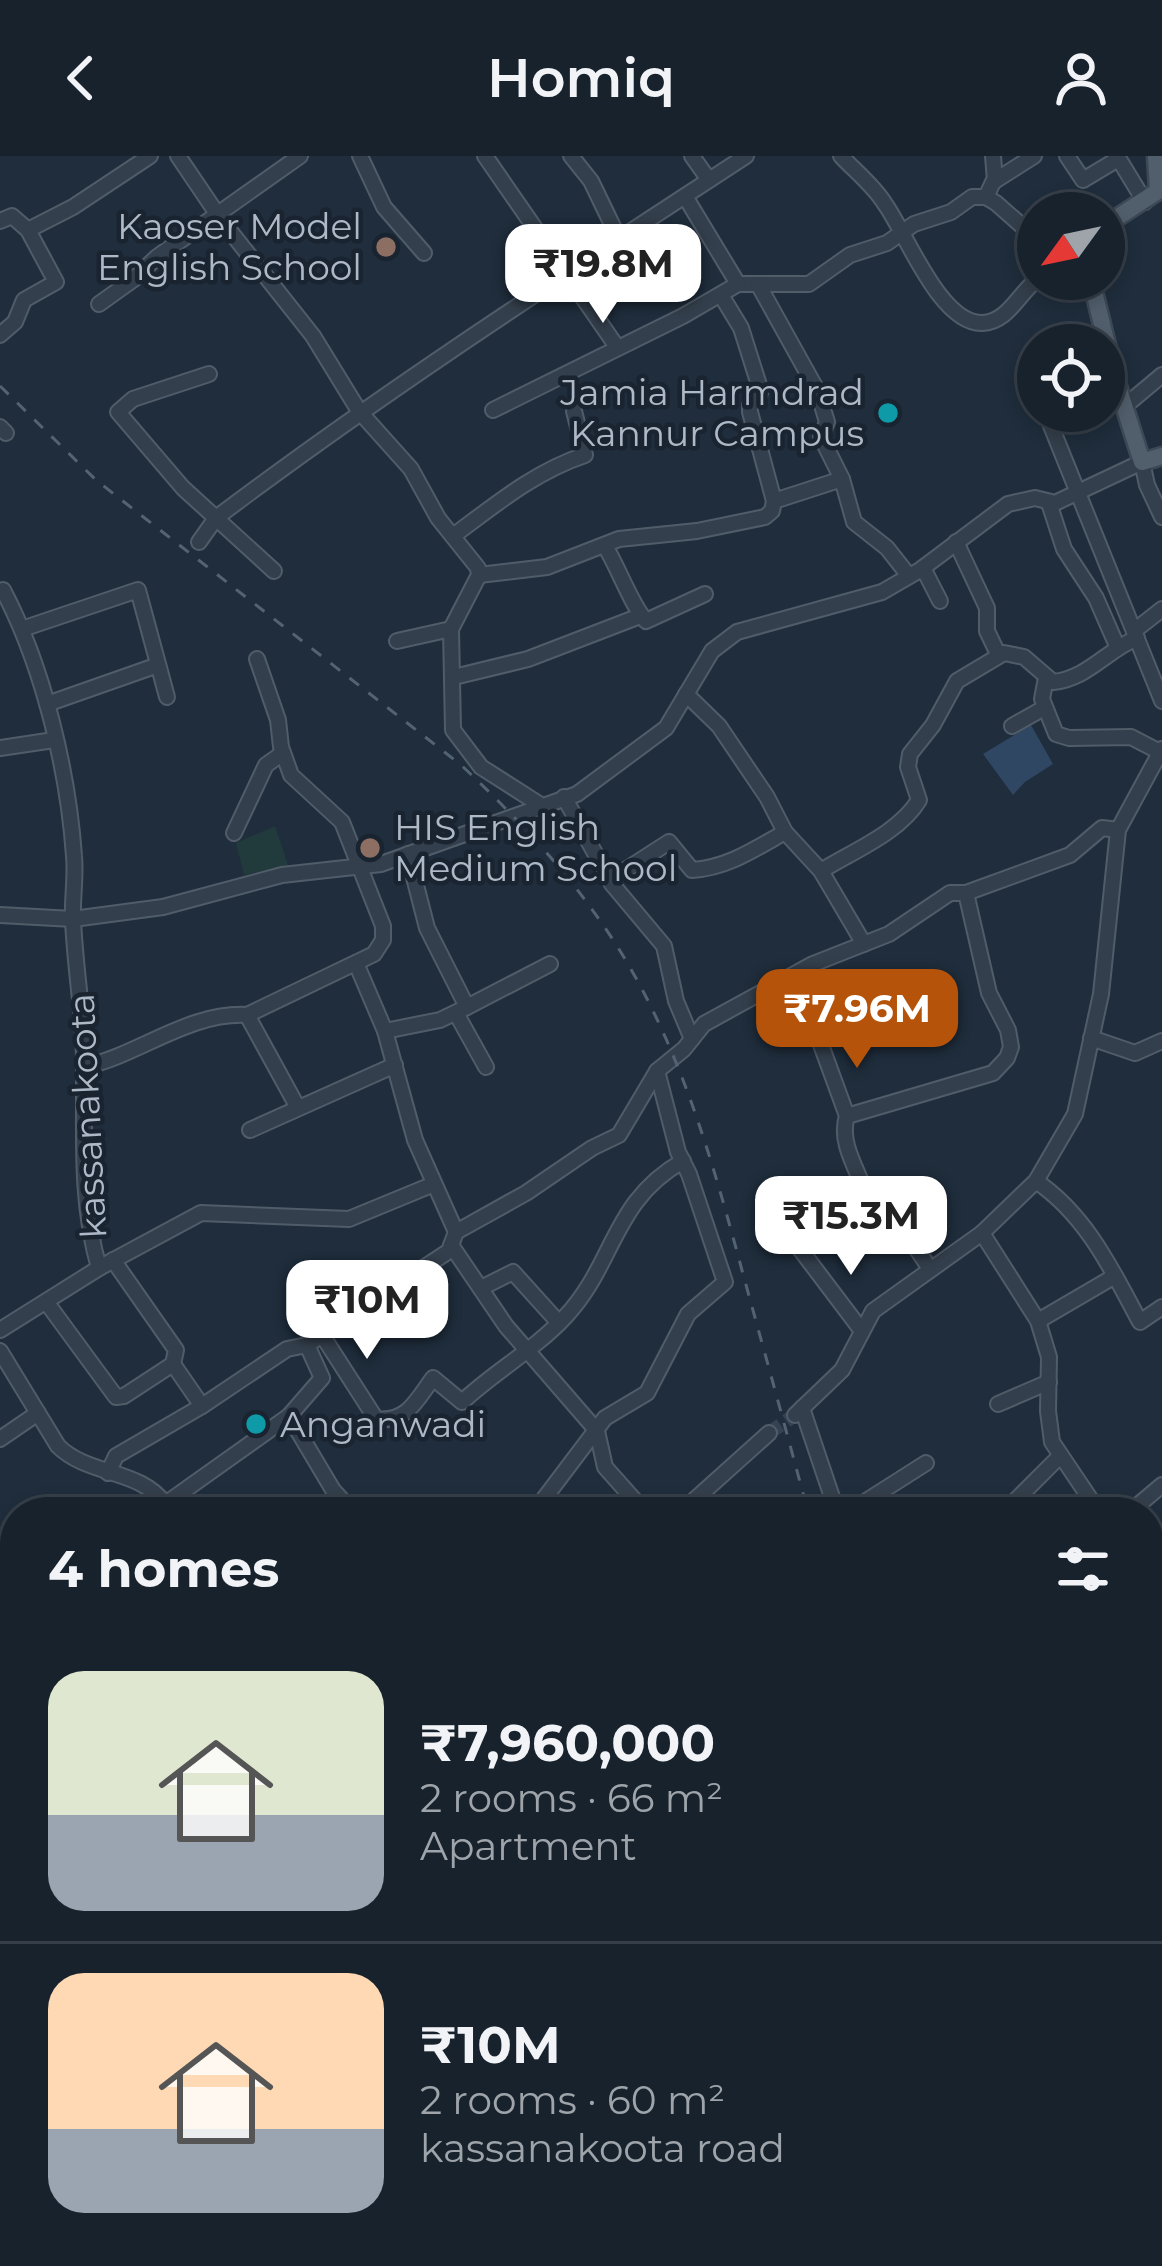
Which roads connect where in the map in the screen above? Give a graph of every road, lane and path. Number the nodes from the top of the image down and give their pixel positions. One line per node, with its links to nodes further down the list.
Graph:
1 (150, 156): 24 (street)
2 (178, 156): 21 (street)
3 (300, 156): 21 (street)
4 (360, 156): 27 (street)
5 (485, 156): 28 (street)
6 (571, 156): 26 (street)
7 (692, 156): 15 (street)
8 (746, 156): 15 (street)
9 (841, 156): 25 (street)
10 (994, 156): 16 (street)
11 (1034, 156): 16 (street)
12 (1067, 156): 14 (street)
13 (1156, 156): 19 (main road)
14 (1118, 157): 19 (street)
15 (710, 180): 18 (street)
16 (995, 181): 17 (street)
17 (986, 197): 23 (street); 25 (street)
18 (686, 198): 26 (street); 29 (street)
19 (1145, 202): 20 (main road)
20 (1125, 214)
21 (218, 215): 33 (street); 40 (street)
22 (0, 221): 24 (street)
23 (1017, 223)
24 (28, 230): 34 (street)
25 (901, 233): 30 (street); 32 (street)
26 (618, 236): 28 (street)
27 (424, 253)
28 (566, 271): 35 (street); 40 (street)
29 (737, 284): 30 (street); 31 (street)
30 (758, 284): 45 (street)
31 (722, 295): 35 (street); 47 (street)
32 (1019, 300)
33 (99, 304)
34 (0, 335)
35 (617, 347): 39 (street)
36 (209, 374): 50 (street)
37 (1162, 375): 38 (street)
38 (1125, 406): 44 (main road)
39 (493, 410)
40 (359, 411): 50 (street); 51 (street)
41 (574, 411): 51 (street)
42 (1053, 432): 46 (street)
43 (1162, 456): 44 (main road)
44 (1142, 462): 46 (street); 49 (street)
45 (842, 478): 47 (street); 56 (street)
46 (1076, 495): 48 (street); 65 (street)
47 (774, 501): 54 (street)
48 (1048, 502): 53 (street); 67 (street)
49 (1162, 517)
50 (216, 518): 52 (street); 55 (street)
51 (452, 536): 57 (street)
52 (200, 542)
53 (956, 542): 56 (street); 68 (street)
54 (605, 546): 57 (street); 62 (street)
55 (274, 571)
56 (916, 572): 60 (street); 73 (street)
57 (479, 575): 64 (street)
58 (0, 592): 63 (street, kassanakoota)
59 (706, 594): 62 (street)
60 (940, 601)
61 (1162, 609): 65 (street)
62 (640, 616): 71 (street)
63 (22, 629): 70 (street); 76 (street, kassanakoota)
64 (451, 629): 66 (street); 71 (street)
65 (1135, 634): 67 (street); 75 (street)
66 (397, 641)
67 (1117, 646): 72 (street)
68 (998, 654): 72 (street); 90 (street)
69 (257, 659): 82 (street)
70 (158, 665): 74 (street); 76 (street)
71 (454, 677): 84 (street)
72 (1046, 678): 77 (street)
73 (686, 694): 83 (street); 86 (street)
74 (167, 697)
75 (1162, 701)
76 (47, 704): 79 (street, kassanakoota)
77 (1044, 708): 78 (street); 81 (street)
78 (1012, 726)
79 (54, 740): 80 (street); 94 (street, kassanakoota)
80 (0, 748)
81 (1161, 750): 85 (street)
82 (283, 753): 87 (street); 89 (street)
83 (564, 797): 84 (street); 91 (street)
84 (539, 804): 88 (street)
85 (1118, 830): 92 (street); 101 (street)
86 (785, 832): 90 (street); 91 (street)
87 (234, 833)
88 (408, 854): 89 (street); 98 (street)
89 (358, 866): 94 (street); 96 (street)
90 (820, 871): 95 (street)
91 (610, 880): 102 (street)
92 (965, 893): 95 (street); 110 (street)
93 (0, 915): 94 (street)
94 (73, 919): 106 (street, kassanakoota)
95 (864, 944): 102 (street)
96 (356, 963): 99 (street); 100 (street)
97 (550, 964): 98 (street)
98 (461, 1010): 100 (street); 107 (street)
99 (247, 1016): 106 (street); 109 (street)
100 (385, 1031): 105 (street)
101 (1091, 1038): 104 (street); 113 (street)
102 (692, 1039): 108 (street)
103 (820, 1042): 110 (street)
104 (1160, 1046)
105 (395, 1065): 109 (street); 114 (street)
106 (84, 1067): 118 (street, kassanakoota)
107 (486, 1067)
108 (657, 1071): 112 (street); 117 (street)
109 (297, 1106): 111 (street)
110 (847, 1116): 115 (street)
111 (250, 1130)
112 (683, 1162): 125 (street); 138 (street)
113 (1036, 1181): 116 (street); 120 (street)
114 (434, 1184): 117 (street); 118 (street)
115 (872, 1218): 119 (street); 127 (street)
116 (982, 1233): 119 (street); 124 (street)
117 (454, 1238): 121 (street); 128 (street)
118 (106, 1264): 122 (street, kassanakoota); 132 (street)
119 (930, 1268): 127 (street)
120 (1115, 1276): 123 (street); 124 (street)
121 (481, 1288): 125 (street); 131 (street)
122 (47, 1303): 126 (street, kassanakoota); 132 (street)
123 (1162, 1307)
124 (1038, 1321): 133 (street)
125 (559, 1323): 131 (street)
126 (0, 1330)
127 (862, 1331): 150 (street)
128 (322, 1335): 129 (street); 131 (street)
129 (307, 1345): 135 (street); 137 (street)
130 (0, 1351): 136 (street)
131 (527, 1353): 138 (street)
132 (173, 1364): 135 (street)
133 (1049, 1382): 134 (street); 141 (street)
134 (998, 1404)
135 (202, 1406): 143 (street)
136 (38, 1413): 140 (street); 143 (street)
137 (289, 1415): 145 (street); 146 (street)
138 (597, 1431): 147 (street); 148 (street)
139 (769, 1432): 149 (street)
140 (0, 1439)
141 (1060, 1456): 152 (street); 153 (street)
142 (926, 1463): 151 (street)
143 (108, 1473): 144 (street)
144 (156, 1497)
145 (175, 1497)
146 (339, 1497)
147 (546, 1497)
148 (632, 1497)
149 (697, 1497)
150 (831, 1497)
151 (873, 1497)
152 (1019, 1497)
153 (1083, 1497)

